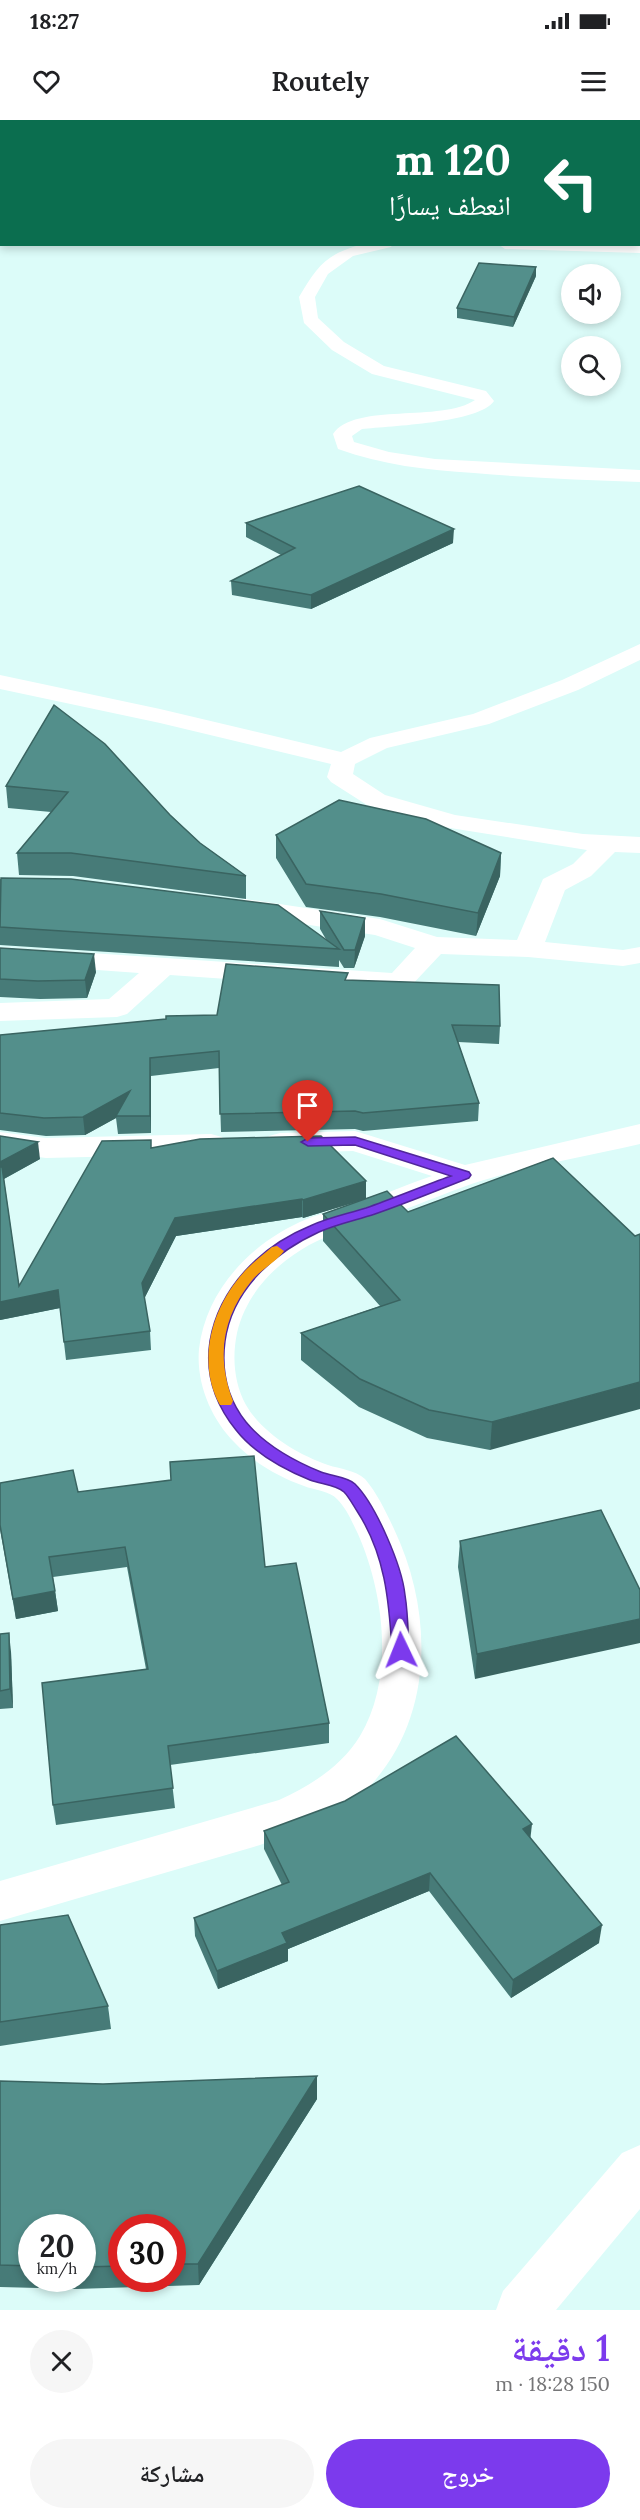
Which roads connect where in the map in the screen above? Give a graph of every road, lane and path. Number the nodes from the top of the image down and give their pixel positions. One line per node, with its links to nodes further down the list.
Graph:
1 (640, 133): 2 (street)
2 (640, 141)
3 (378, 246): 6 (street)
4 (572, 246): 5 (street)
5 (640, 248)
6 (640, 476)
7 (640, 651): 9 (street)
8 (1, 683): 9 (street)
9 (344, 760): 10 (street)
10 (608, 844): 11 (street); 14 (street)
11 (640, 845)
12 (214, 904): 13 (street)
13 (434, 945): 14 (street); 17 (street)
14 (528, 949): 16 (street)
15 (0, 955): 17 (street)
16 (640, 955)
17 (162, 967): 18 (street)
18 (0, 1012)
19 (640, 1134): 21 (street)
20 (0, 1142): 21 (street)
21 (464, 1175): 22 (street)
22 (0, 1901)
23 (640, 2170): 24 (street)
24 (522, 2310)

